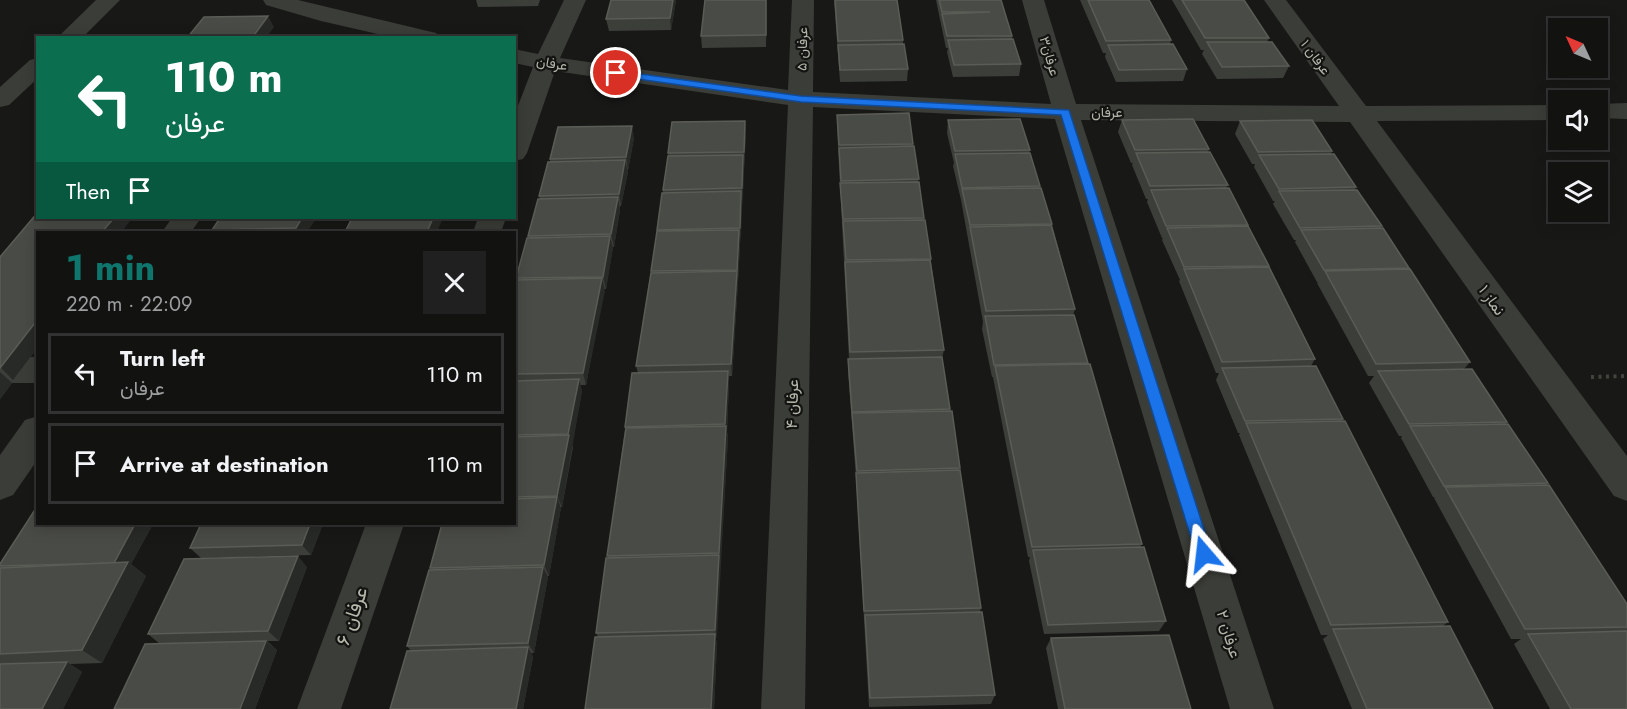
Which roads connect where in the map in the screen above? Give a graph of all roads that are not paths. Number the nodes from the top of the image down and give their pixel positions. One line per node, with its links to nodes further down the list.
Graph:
1 (109, 0): 8 (street)
2 (274, 0): 7 (street)
3 (575, 0): 12 (street)
4 (803, 0): 14 (street, عرفان ۵)
5 (1033, 0): 18 (street, عرفان۳)
6 (1275, 0): 20 (street, عرفان ۱)
7 (335, 8): 9 (street); 10 (street)
8 (70, 36)
9 (315, 36)
10 (422, 36)
11 (516, 56): 12 (street, عرفان)
12 (546, 63): 14 (street, عرفان); 21 (street)
13 (36, 67): 15 (street)
14 (801, 99): 18 (street, عرفان); 31 (street, عرفان ۴)
15 (0, 100)
16 (1608, 111): 17 (street)
17 (1627, 111)
18 (1066, 112): 20 (street, عرفان); 32 (street, عرفان ۲)
19 (1548, 112): 20 (street, عرفان)
20 (1357, 114): 28 (street, نماز ۱)
21 (516, 147)
22 (186, 219): 23 (street)
23 (177, 231)
24 (0, 370): 25 (street)
25 (36, 370)
26 (36, 433): 27 (street)
27 (0, 484)
28 (1627, 485)
29 (384, 525): 30 (street, عرفان ۶)
30 (319, 709)
31 (783, 709)
32 (1252, 709)

